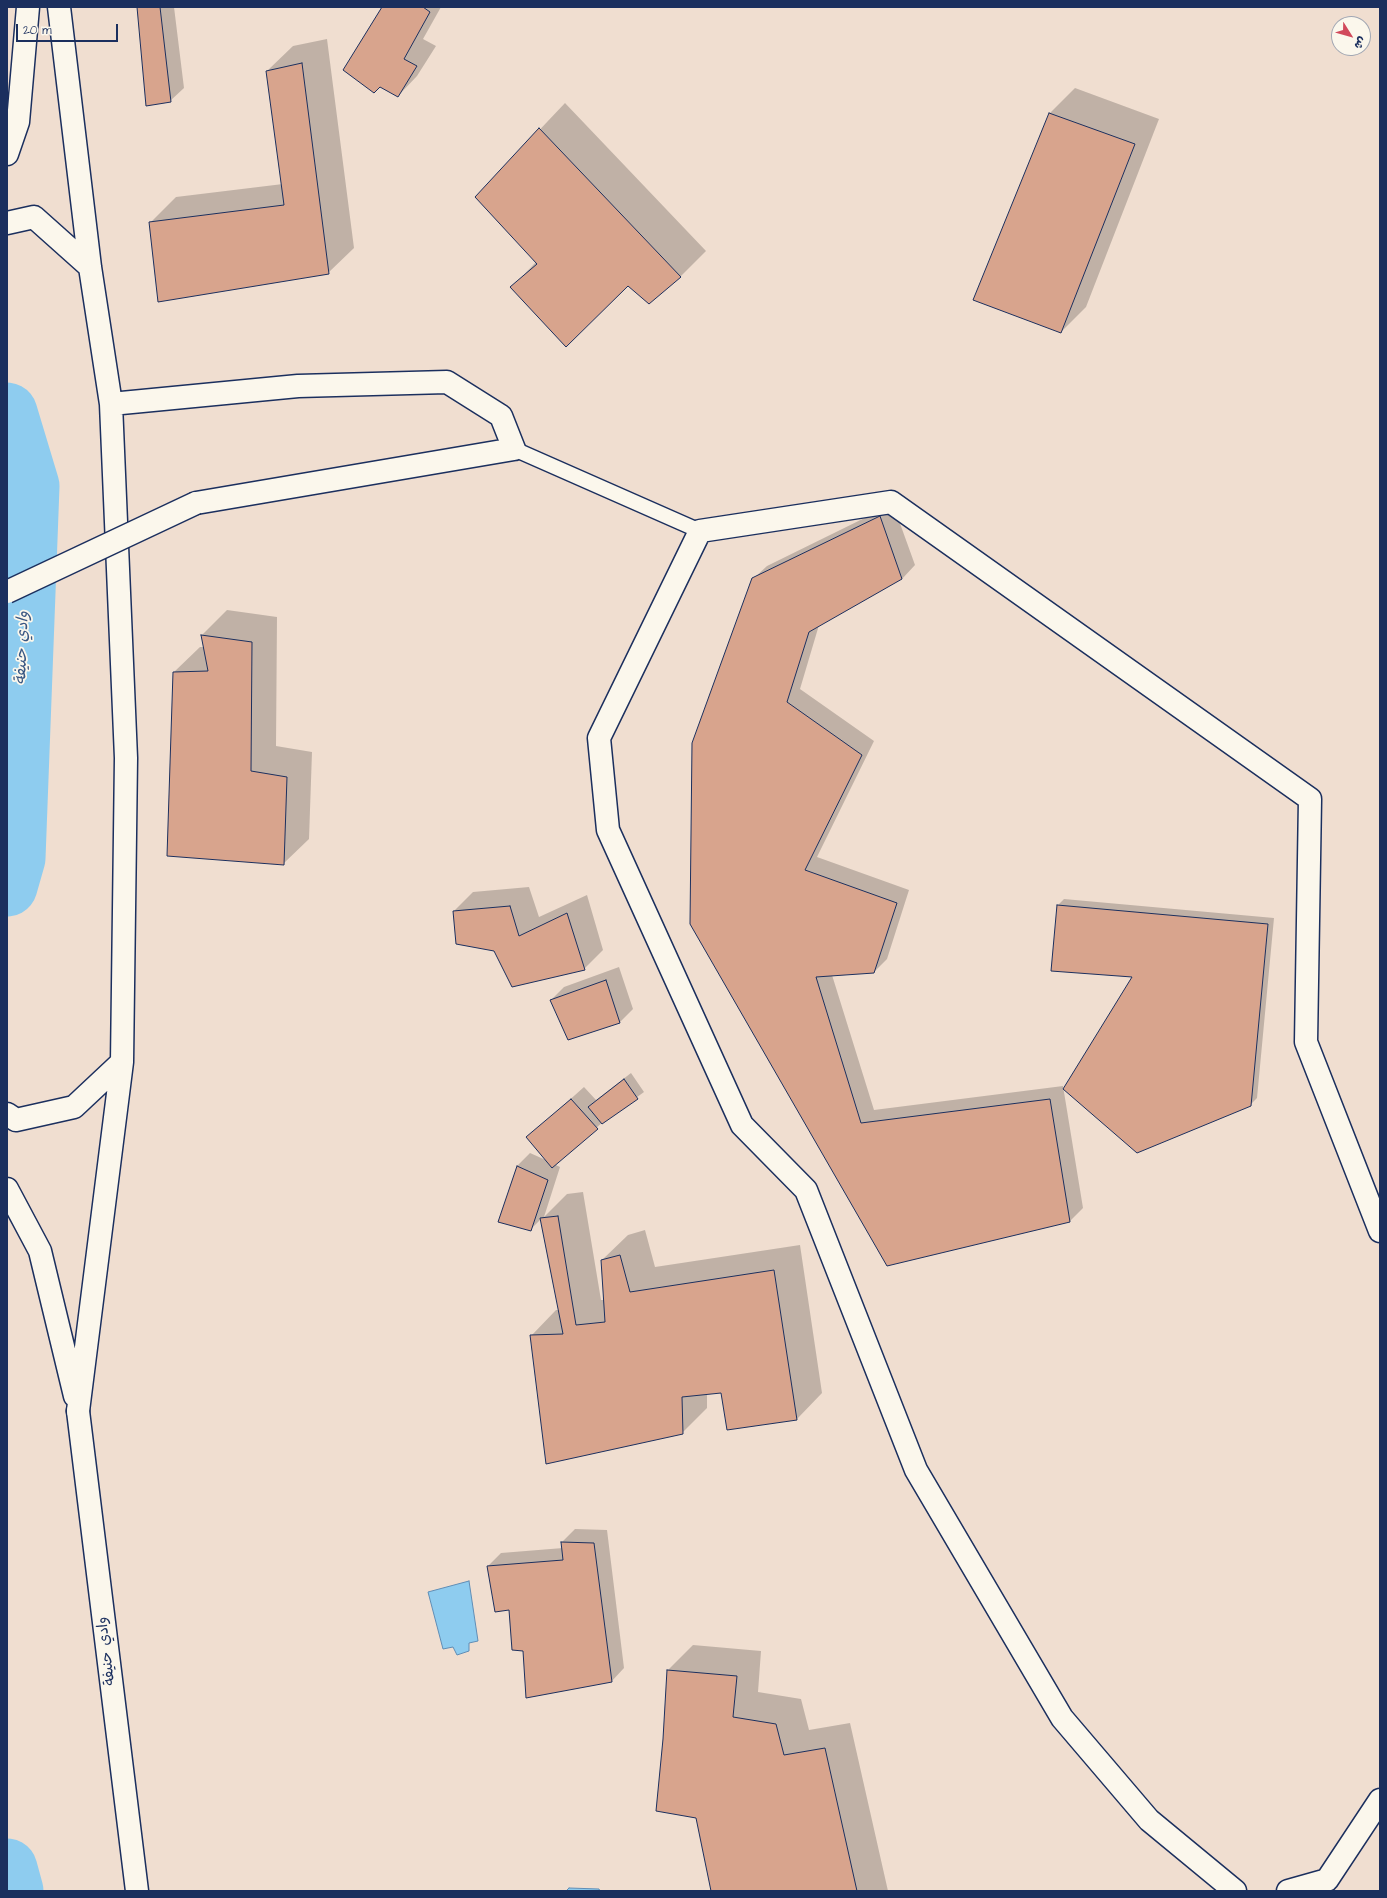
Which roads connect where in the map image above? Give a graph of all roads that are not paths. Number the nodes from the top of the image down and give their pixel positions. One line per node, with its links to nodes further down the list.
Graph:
1 (28, 7): 3 (street)
2 (59, 7): 5 (street)
3 (7, 154)
4 (7, 223): 5 (street)
5 (90, 267): 6 (street)
6 (111, 404): 7 (street); 10 (street)
7 (514, 449): 8 (lane); 9 (street, bridge)
8 (700, 532): 13 (street); 17 (street)
9 (7, 592)
10 (122, 1062): 11 (street); 14 (street)
11 (7, 1114)
12 (7, 1190): 14 (street)
13 (1380, 1230)
14 (78, 1411): 16 (street, وادي حنيفة)
15 (1380, 1800): 18 (street)
16 (137, 1891)
17 (1235, 1891)
18 (1288, 1891)

